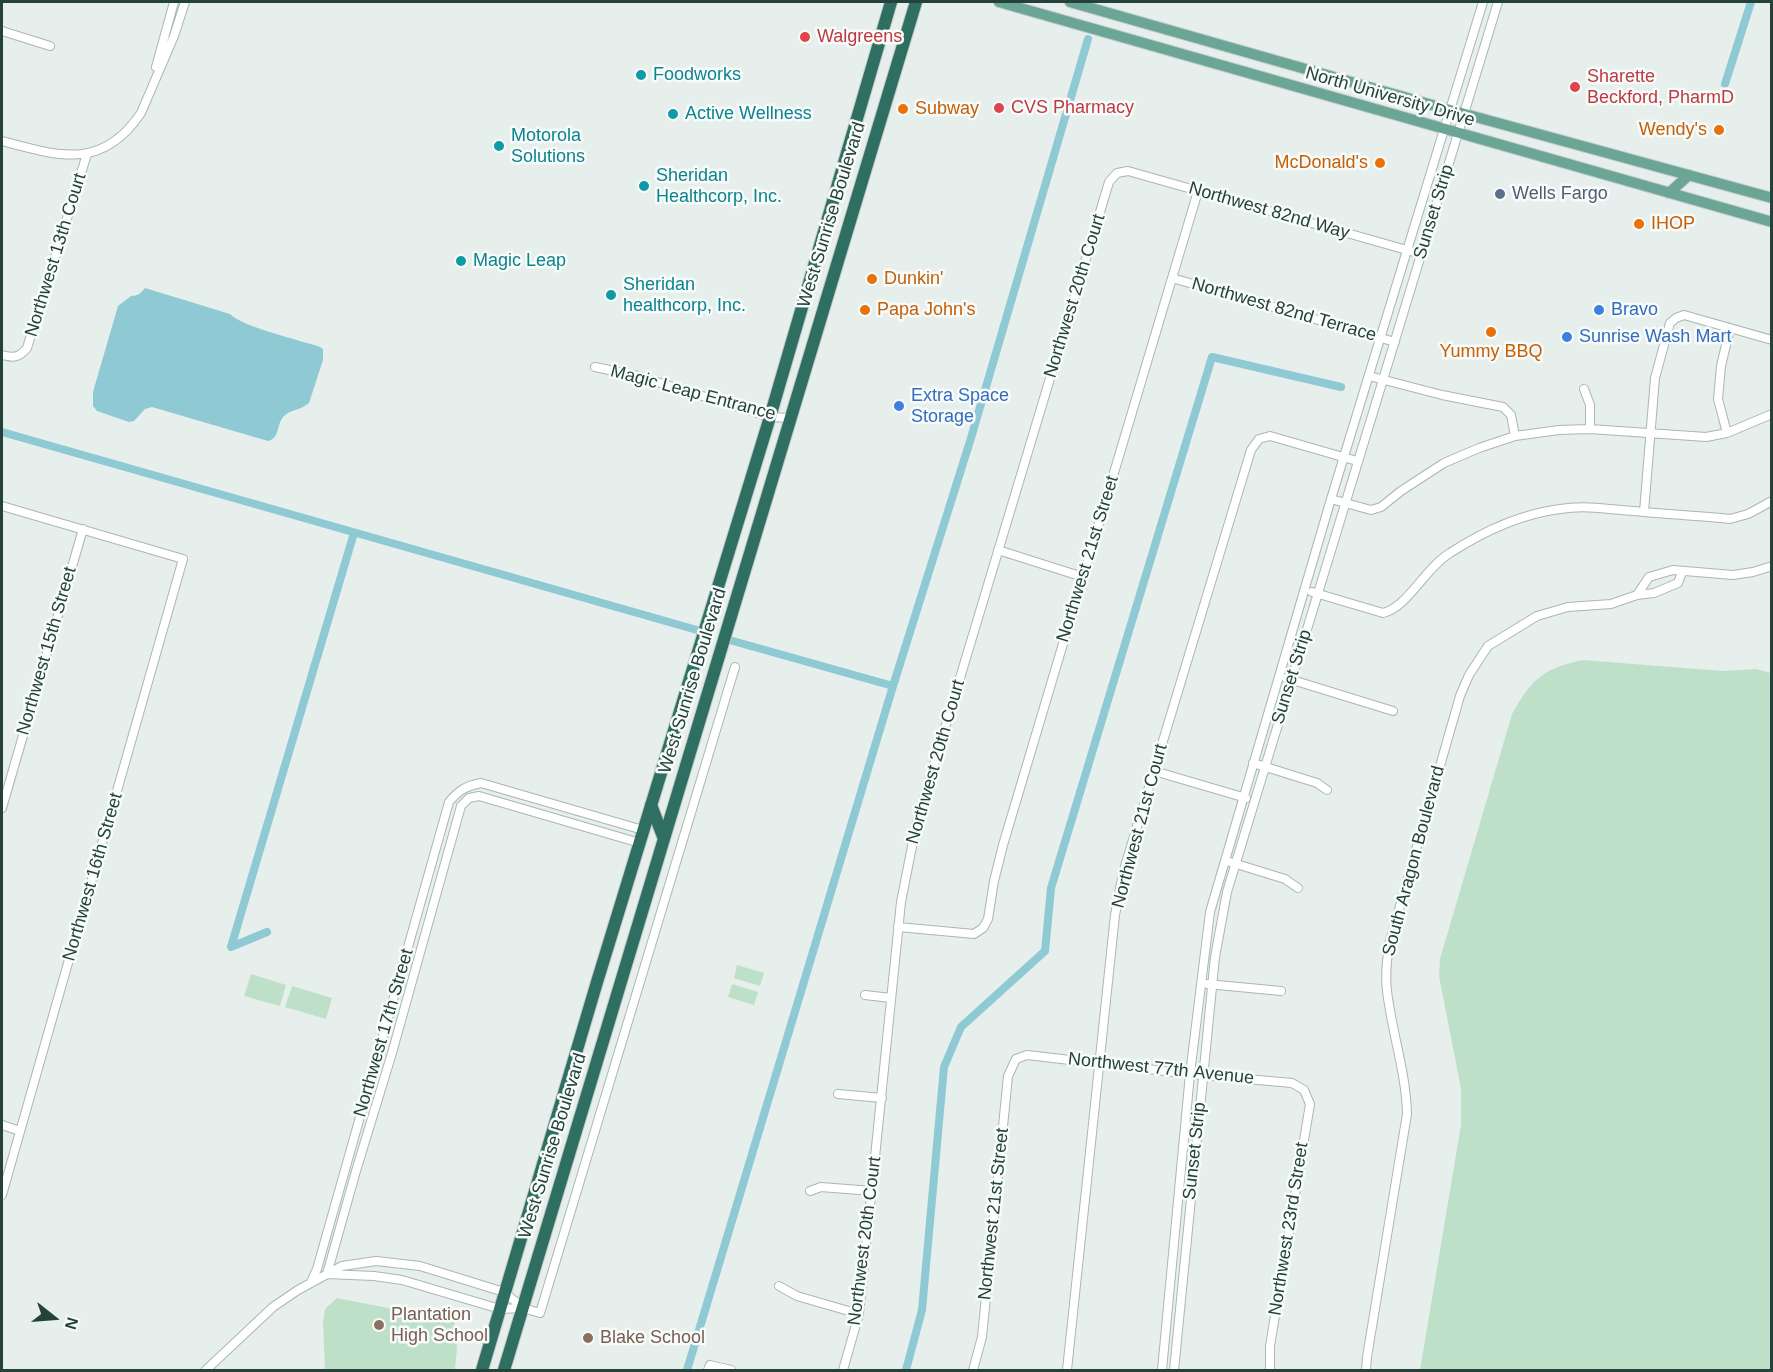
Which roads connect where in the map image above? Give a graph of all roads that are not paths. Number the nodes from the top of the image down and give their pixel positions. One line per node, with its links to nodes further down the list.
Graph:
1 (174, 2): 11 (street)
2 (185, 2): 11 (street)
3 (891, 2): 37 (highway, West Sunrise Boulevard)
4 (915, 2): 38 (highway, West Sunrise Boulevard)
5 (999, 2): 14 (main road, North University Drive)
6 (1070, 2): 12 (main road, North University Drive)
7 (1483, 2): 12 (street, Sunset Strip)
8 (1498, 2): 13 (street, Sunset Strip)
9 (2, 32): 10 (street)
10 (50, 46)
11 (151, 88): 17 (street)
12 (1451, 110): 13 (main road, North University Drive); 14 (street, Sunset Strip)
13 (1464, 113): 15 (street, Sunset Strip); 19 (main road, North University Drive)
14 (1444, 129): 15 (main road, North University Drive); 24 (street, Sunset Strip)
15 (1458, 133): 21 (main road, North University Drive); 25 (street, Sunset Strip)
16 (2, 141): 17 (street)
17 (87, 154): 31 (street, Northwest 13th Court)
18 (1117, 173): 20 (street, Northwest 82nd Way); 51 (street, Northwest 20th Court)
19 (1689, 175): 21 (main road); 22 (main road, North University Drive)
20 (1198, 191): 24 (street, Northwest 82nd Way); 26 (street, Northwest 21st Street)
21 (1669, 193): 23 (main road, North University Drive)
22 (1772, 198)
23 (1772, 222)
24 (1407, 250): 25 (street, Northwest 82nd Way); 28 (street, Sunset Strip)
25 (1421, 254): 30 (street, Sunset Strip)
26 (1172, 278): 28 (street, Northwest 82nd Terrace); 55 (street, Northwest 21st Street)
27 (1730, 328): 29 (street); 40 (street); 41 (street)
28 (1380, 337): 30 (street, Northwest 82nd Terrace); 33 (street, Sunset Strip)
29 (1772, 340)
30 (1395, 342): 34 (street, Sunset Strip)
31 (2, 355)
32 (595, 367): 37 (street, Magic Leap Entrance)
33 (1369, 376): 34 (street); 43 (street, Sunset Strip)
34 (1383, 380): 42 (street); 44 (street, Sunset Strip)
35 (1584, 389): 39 (street)
36 (1772, 414): 41 (street)
37 (770, 417): 38 (street, Magic Leap Entrance); 70 (highway, West Sunrise Boulevard)
38 (791, 418): 73 (highway, West Sunrise Boulevard)
39 (1590, 429): 40 (street); 42 (street)
40 (1650, 433): 41 (street); 49 (street)
41 (1727, 433)
42 (1515, 436): 47 (street)
43 (1344, 457): 44 (street); 45 (street, Sunset Strip); 66 (street, Northwest 21st Court)
44 (1357, 461): 47 (street, Sunset Strip)
45 (1331, 499): 47 (street); 56 (street, Sunset Strip)
46 (1772, 501): 49 (street)
47 (1344, 502): 58 (street, Sunset Strip)
48 (2, 506): 50 (street)
49 (1644, 512): 58 (street)
50 (83, 529): 71 (street, Northwest 15th Street); 93 (street, Northwest 16th Street)
51 (998, 550): 55 (street); 79 (street, Northwest 20th Court)
52 (1772, 566): 53 (street)
53 (1682, 572): 54 (street); 57 (street)
54 (1653, 576): 57 (street); 59 (street)
55 (1083, 577): 79 (street, Northwest 21st Street)
56 (1306, 590): 58 (street); 61 (street, Sunset Strip)
57 (1662, 591): 59 (street, South Aragon Boulevard)
58 (1317, 593): 62 (street, Sunset Strip)
59 (1637, 595): 115 (street, South Aragon Boulevard)
60 (735, 667): 75 (street)
61 (1280, 676): 62 (street); 64 (street, Sunset Strip)
62 (1291, 679): 63 (street); 65 (street, Sunset Strip)
63 (1393, 711)
64 (1253, 763): 65 (street); 68 (street, Sunset Strip)
65 (1264, 767): 67 (street); 69 (street, Sunset Strip)
66 (1154, 771): 68 (street); 86 (street, Northwest 21st Court)
67 (1327, 790)
68 (1243, 797): 69 (street); 76 (street, Sunset Strip)
69 (1254, 800): 77 (street, Sunset Strip)
70 (651, 805): 72 (highway, West Sunrise Boulevard); 73 (highway)
71 (2, 808)
72 (643, 830): 74 (highway, West Sunrise Boulevard); 98 (street, Northwest 17th Street)
73 (664, 839): 75 (street); 101 (highway, West Sunrise Boulevard)
74 (640, 843): 97 (street, Northwest 17th Street); 100 (highway, West Sunrise Boulevard)
75 (680, 850): 101 (street)
76 (1224, 860): 77 (street); 80 (street, Sunset Strip)
77 (1235, 864): 78 (street); 81 (street, Sunset Strip)
78 (1298, 888)
79 (898, 927): 84 (street, Northwest 20th Court)
80 (1201, 984): 81 (street); 87 (street, Sunset Strip)
81 (1212, 985): 82 (street); 88 (street, Sunset Strip)
82 (1281, 991)
83 (865, 995): 84 (street)
84 (891, 999): 91 (street, Northwest 20th Court)
85 (1016, 1059): 86 (street, Northwest 77th Avenue); 110 (street, Northwest 21st Street)
86 (1100, 1063): 87 (street, Northwest 77th Avenue); 111 (street, Northwest 21st Court)
87 (1190, 1074): 88 (street, Northwest 77th Avenue); 112 (street, Sunset Strip)
88 (1203, 1074): 89 (street, Northwest 77th Avenue); 113 (street, Sunset Strip)
89 (1304, 1090): 114 (street, Northwest 23rd Street)
90 (838, 1094): 91 (street)
91 (882, 1098): 95 (street, Northwest 20th Court)
92 (2, 1125): 93 (street)
93 (20, 1131): 96 (street, Northwest 16th Street)
94 (810, 1191): 95 (street)
95 (872, 1191): 103 (street, Northwest 20th Court)
96 (2, 1195)
97 (327, 1274): 98 (street); 100 (street); 102 (street)
98 (311, 1282): 104 (street)
99 (779, 1286): 103 (street)
100 (504, 1292): 101 (street); 102 (highway, West Sunrise Boulevard)
101 (523, 1308): 102 (street); 106 (highway, West Sunrise Boulevard)
102 (500, 1309): 105 (highway, West Sunrise Boulevard)
103 (859, 1314): 109 (street, Northwest 20th Court)
104 (206, 1371)
105 (482, 1371)
106 (504, 1371)
107 (708, 1371): 108 (street)
108 (731, 1371)
109 (843, 1371)
110 (973, 1371)
111 (1067, 1371)
112 (1162, 1371)
113 (1174, 1371)
114 (1270, 1371)
115 (1366, 1371)

